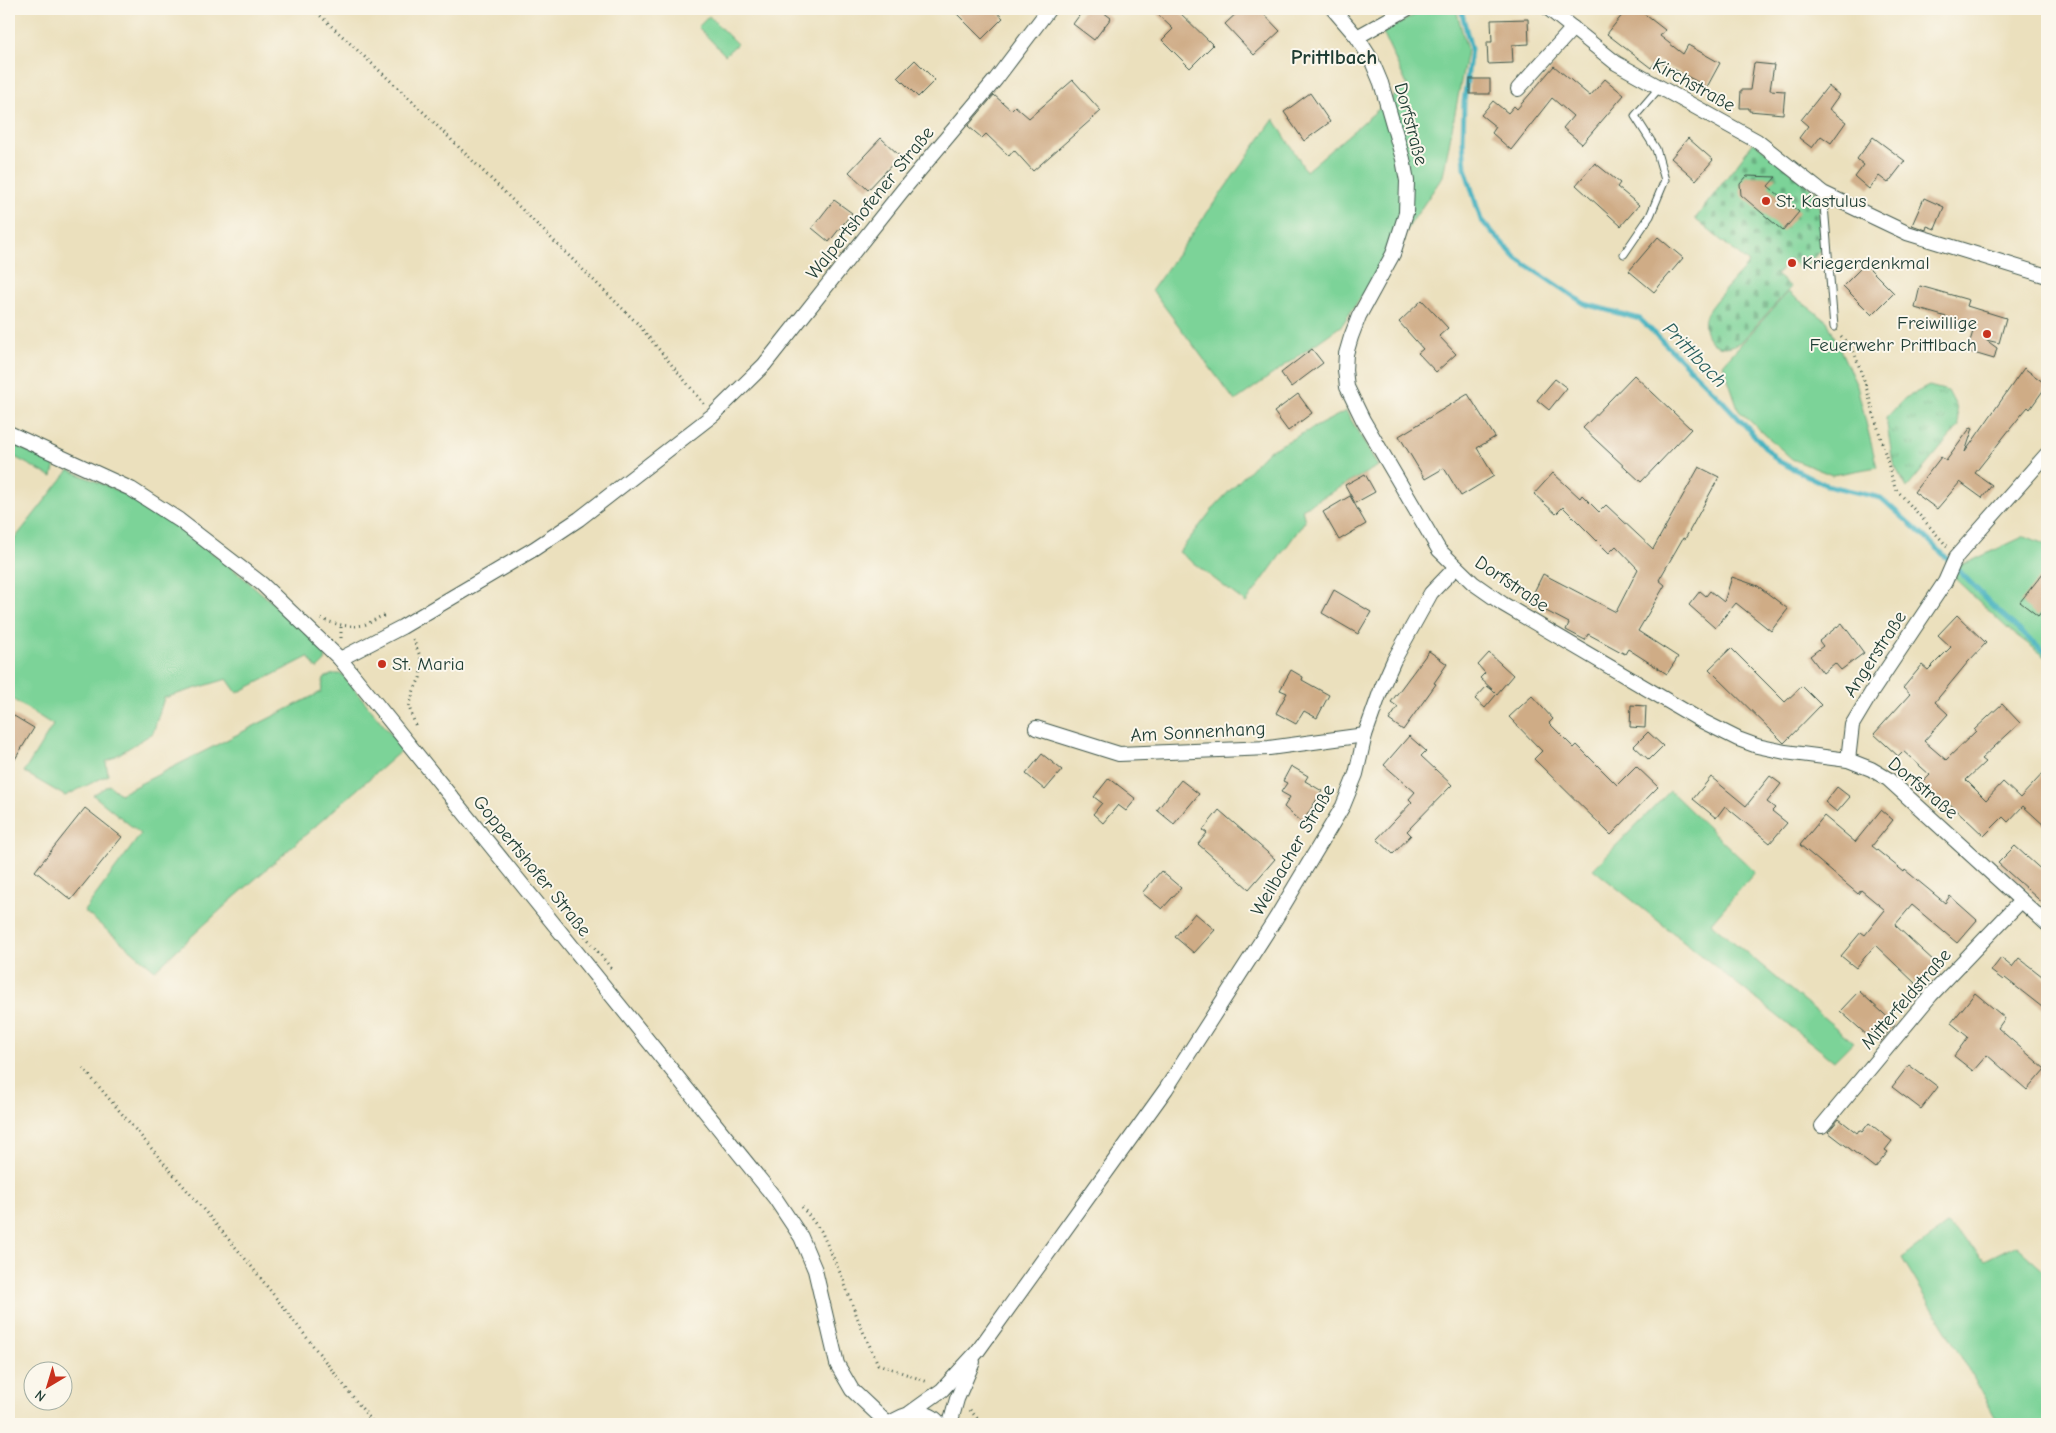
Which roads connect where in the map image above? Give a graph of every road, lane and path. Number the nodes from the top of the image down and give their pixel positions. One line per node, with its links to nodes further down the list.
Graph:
1 (313, 9): 14 (path)
2 (1049, 9): 14 (street, Walpertshofener Straße)
3 (1333, 9): 7 (street, Dorfstraße)
4 (1407, 9): 7 (street)
5 (1549, 9): 6 (street, Kirchstraße)
6 (1573, 28): 8 (street, Kirchstraße); 9 (street)
7 (1357, 37): 18 (street, Dorfstraße)
8 (1660, 87): 10 (street, Kirchstraße); 11 (lane)
9 (1518, 90)
10 (1822, 193): 12 (street, Kirchstraße); 13 (lane)
11 (1624, 254)
12 (2047, 276)
13 (1834, 327): 17 (path)
14 (713, 415): 19 (street, Walpertshofener Straße)
15 (9, 433): 19 (street, Goppertshofer Straße)
16 (2047, 454): 17 (street)
17 (1956, 557): 22 (street, Angerstraße)
18 (1456, 567): 21 (street, Weilbacher Straße); 22 (street, Dorfstraße)
19 (340, 659): 30 (street, Goppertshofer Straße)
20 (1036, 728): 21 (street, Am Sonnenhang)
21 (1365, 735): 27 (street, Weilbacher Straße)
22 (1848, 760): 23 (street, Dorfstraße)
23 (2021, 901): 24 (street, Dorfstraße); 26 (street, Mitterfeldstraße)
24 (2047, 924)
25 (83, 1068): 29 (path)
26 (1822, 1126)
27 (977, 1352): 28 (street); 32 (street)
28 (910, 1413): 30 (street); 31 (street)
29 (374, 1424)
30 (888, 1424)
31 (940, 1424)
32 (950, 1424)

